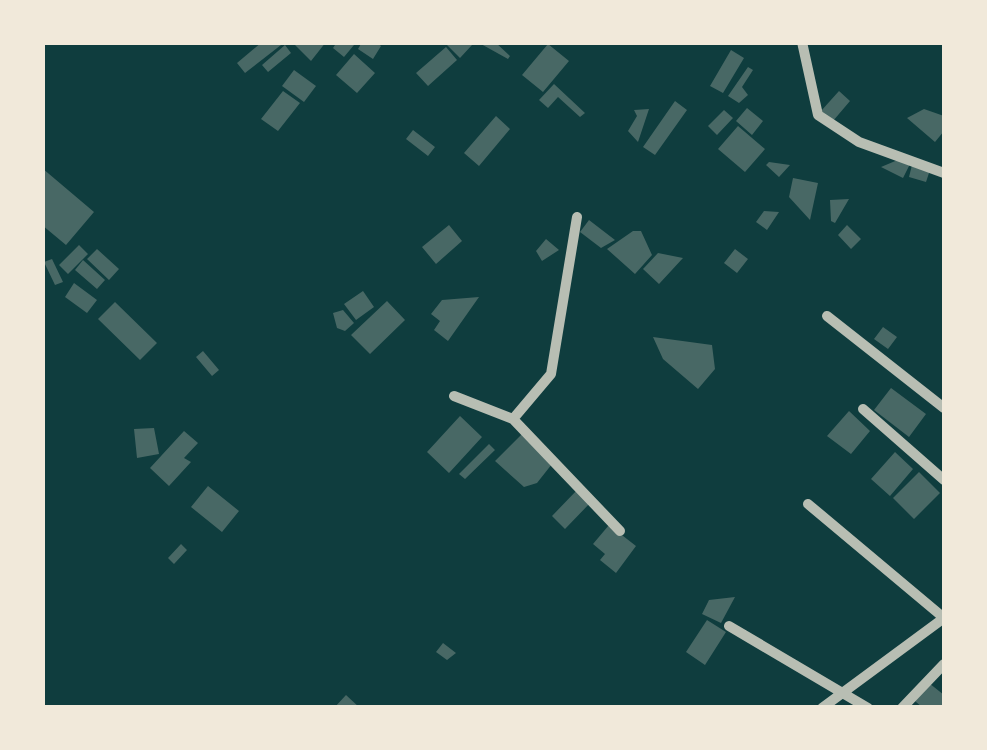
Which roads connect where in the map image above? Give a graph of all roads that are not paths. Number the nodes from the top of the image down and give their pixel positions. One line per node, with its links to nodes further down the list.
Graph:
1 (802, 42): 2 (street)
2 (944, 173)
3 (577, 217): 8 (street)
4 (826, 316): 6 (street)
5 (454, 396): 8 (street)
6 (944, 408)
7 (863, 409): 9 (street)
8 (513, 419): 11 (street)
9 (944, 480)
10 (808, 504): 12 (street)
11 (620, 532)
12 (944, 618): 15 (street)
13 (729, 626): 15 (street)
14 (944, 664): 18 (street)
15 (843, 690): 16 (street); 17 (street)
16 (822, 708)
17 (868, 708)
18 (902, 708)

